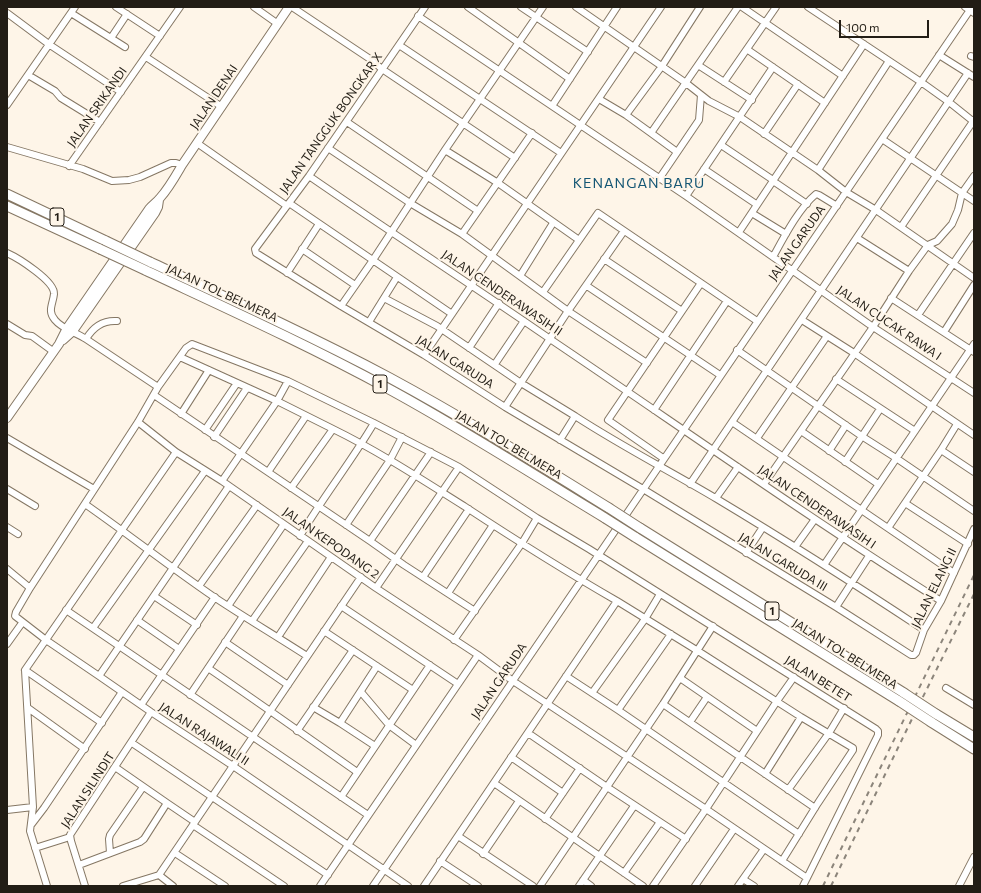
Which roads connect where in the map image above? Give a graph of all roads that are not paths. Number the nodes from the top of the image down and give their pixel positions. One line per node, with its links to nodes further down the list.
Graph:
1 (116, 7): 20 (street)
2 (254, 7): 24 (street)
3 (291, 7): 24 (main road, JALAN DENAI); 40 (street)
4 (424, 7): 21 (street, JALAN TANGGUK BONGKAR X)
5 (468, 7): 28 (street)
6 (521, 7): 22 (street)
7 (543, 7): 22 (street)
8 (577, 7): 25 (street)
9 (617, 7): 25 (street)
10 (661, 7): 33 (street)
11 (700, 7): 41 (street)
12 (738, 7): 39 (street)
13 (742, 7): 23 (street)
14 (776, 7): 23 (street)
15 (808, 7): 29 (street)
16 (176, 8): 26 (street, JALAN SRIKANDI)
17 (73, 9): 27 (street); 30 (street)
18 (970, 9): 36 (street, JALAN GARUDA)
19 (7, 13): 30 (street)
20 (127, 14): 26 (street); 27 (street)
21 (418, 16): 31 (street, JALAN TANGGUK BONGKAR X); 43 (street, JALAN CUCAK RAWA I)
22 (536, 17): 28 (street); 35 (street)
23 (766, 23): 34 (street); 46 (street)
24 (278, 24): 62 (main road, JALAN DENAI)
25 (604, 27): 33 (street); 35 (street)
26 (160, 36): 37 (street, JALAN SRIKANDI)
27 (111, 38): 32 (street)
28 (518, 42): 43 (street); 48 (street)
29 (864, 44): 38 (street); 46 (street)
30 (50, 45): 45 (street); 53 (street)
31 (399, 45): 40 (street, JALAN TANGGUK BONGKAR X); 55 (street)
32 (125, 47)
33 (634, 47): 41 (street); 56 (street)
34 (748, 50): 42 (street); 49 (street)
35 (588, 52): 48 (street)
36 (939, 55): 44 (street); 50 (street, JALAN GARUDA)
37 (146, 57): 53 (street, JALAN SRIKANDI); 62 (street)
38 (889, 61): 50 (street); 87 (street)
39 (698, 65): 49 (street); 51 (street)
40 (378, 66): 67 (street, JALAN TANGGUK BONGKAR X); 68 (street)
41 (662, 66): 51 (street); 63 (street)
42 (773, 67): 52 (street); 57 (street)
43 (498, 70): 55 (street); 61 (street, JALAN CUCAK RAWA I)
44 (968, 74): 47 (street); 59 (street)
45 (28, 75): 60 (street); 66 (street)
46 (843, 76): 58 (street)
47 (974, 78)
48 (570, 79): 61 (street)
49 (724, 82): 57 (street)
50 (921, 82): 59 (street); 73 (street, JALAN GARUDA)
51 (686, 83): 54 (street); 70 (street)
52 (798, 84): 58 (street); 72 (street)
53 (121, 92): 66 (street, JALAN SRIKANDI)
54 (701, 95): 64 (street); 79 (street)
55 (480, 98): 68 (street); 71 (street)
56 (598, 98): 63 (street); 69 (street)
57 (752, 100): 64 (street)
58 (825, 102): 81 (street)
59 (949, 102): 65 (street); 83 (street)
60 (8, 103)
61 (552, 106): 69 (street, JALAN CUCAK RAWA I)
62 (222, 107): 74 (main road, JALAN DENAI)
63 (626, 115): 70 (street)
64 (740, 117): 72 (street); 75 (street)
65 (974, 121): 90 (street)
66 (100, 122): 85 (street, JALAN SRIKANDI)
67 (346, 122): 77 (street, JALAN TANGGUK BONGKAR X); 89 (street)
68 (463, 124): 78 (street); 82 (street)
69 (581, 125): 80 (street); 92 (street, JALAN CUCAK RAWA I)
70 (651, 133): 79 (street)
71 (532, 134): 80 (street); 82 (street)
72 (764, 134): 81 (street)
73 (882, 139): 83 (street); 95 (street, JALAN GARUDA)
74 (197, 143): 84 (main road, JALAN DENAI); 104 (street)
75 (721, 145): 86 (street); 93 (street)
76 (7, 147): 85 (street, JALAN SRIKANDI)
77 (328, 148): 88 (street, JALAN TANGGUK BONGKAR X); 100 (street)
78 (445, 150): 89 (street); 94 (street)
79 (678, 152): 92 (street)
80 (562, 153): 101 (street)
81 (792, 153): 87 (street); 93 (street)
82 (515, 158): 94 (street)
83 (910, 159): 90 (street); 107 (street)
84 (182, 165): 85 (street); 161 (main road, JALAN DENAI)
85 (69, 166)
86 (704, 169): 98 (street); 102 (street)
87 (818, 170): 95 (street)
88 (309, 176): 104 (street, JALAN TANGGUK BONGKAR X); 114 (street, JALAN CENDERAWASIH II)
89 (427, 176): 100 (street); 108 (street)
90 (935, 176): 96 (street); 112 (street)
91 (974, 176): 96 (street)
92 (659, 179): 98 (street, JALAN CUCAK RAWA I)
93 (774, 182): 102 (street); 103 (street)
94 (498, 184): 101 (street); 108 (street)
95 (846, 192): 106 (street, JALAN GARUDA); 107 (street)
96 (962, 193): 99 (street); 121 (street)
97 (7, 194): 130 (highway, JALAN TOL BELMERA / 1, bridge)
98 (686, 196): 115 (street, JALAN CUCAK RAWA I)
99 (974, 201)
100 (410, 203): 114 (street); 117 (street)
101 (527, 204): 110 (street); 125 (street)
102 (756, 204): 115 (street)
103 (806, 204): 106 (street); 118 (street)
104 (288, 205): 111 (street); 123 (street, JALAN TANGGUK BONGKAR X)
105 (7, 206): 130 (highway, JALAN TOL BELMERA / 1, bridge)
106 (836, 206): 131 (street, JALAN GARUDA)
107 (876, 210): 112 (street); 119 (street)
108 (478, 211): 117 (street)
109 (756, 215): 118 (street)
110 (553, 223): 120 (street); 134 (street)
111 (319, 224): 122 (street); 128 (street)
112 (901, 227): 121 (street)
113 (624, 231): 120 (street); 127 (street); 137 (street)
114 (391, 232): 128 (street); 139 (street, JALAN CENDERAWASIH II)
115 (739, 232): 126 (street, JALAN CUCAK RAWA I)
116 (974, 233): 129 (street)
117 (462, 234): 125 (street)
118 (786, 234): 126 (street)
119 (857, 238): 132 (street); 142 (street)
120 (579, 240): 143 (street)
121 (928, 245): 129 (street); 132 (street)
122 (302, 249): 133 (street); 138 (street)
123 (255, 252): 133 (street, JALAN GARUDA)
124 (7, 253): 161 (street)
125 (491, 256): 134 (street); 139 (street)
126 (773, 256): 131 (street, JALAN CUCAK RAWA I)
127 (604, 259): 141 (street); 150 (street)
128 (373, 260): 135 (street); 138 (street)
129 (954, 264): 136 (street); 152 (street)
130 (147, 266): 367 (highway, JALAN TOL BELMERA / 1, bridge); 373 (highway, JALAN TOL BELMERA / 1, bridge)
131 (791, 271): 142 (street, JALAN CUCAK RAWA I); 156 (street, JALAN GARUDA)
132 (909, 271): 145 (street)
133 (287, 272): 148 (street, JALAN GARUDA)
134 (520, 276): 143 (street)
135 (397, 277): 144 (street); 151 (street)
136 (974, 278)
137 (701, 283): 146 (street); 150 (street)
138 (355, 285): 148 (street)
139 (471, 285): 147 (street, JALAN CENDERAWASIH II); 151 (street)
140 (974, 285): 162 (street)
141 (587, 286): 149 (street); 165 (street)
142 (822, 290): 153 (street); 159 (street, JALAN CUCAK RAWA I)
143 (543, 292): 149 (street)
144 (384, 298): 157 (street); 160 (street)
145 (891, 298): 152 (street); 159 (street)
146 (727, 301): 156 (street); 174 (street)
147 (498, 303): 155 (street, JALAN CENDERAWASIH II); 168 (street)
148 (341, 306): 157 (street, JALAN GARUDA)
149 (568, 311): 164 (street); 176 (street)
150 (682, 312): 165 (street)
151 (452, 314): 160 (street)
152 (918, 315): 162 (street)
153 (802, 320): 163 (street); 179 (street)
154 (117, 321): 166 (street)
155 (524, 321): 164 (street, JALAN CENDERAWASIH II); 177 (street)
156 (757, 321): 169 (street, JALAN GARUDA)
157 (369, 322): 173 (street, JALAN GARUDA)
158 (7, 324): 171 (street)
159 (873, 327): 172 (street); 181 (street, JALAN CUCAK RAWA I)
160 (441, 329): 168 (street); 173 (street)
161 (70, 330): 166 (street); 171 (main road, JALAN DENAI)
162 (944, 332): 170 (street)
163 (827, 336): 172 (street); 188 (street)
164 (550, 338): 185 (street); 189 (street, JALAN CENDERAWASIH II)
165 (664, 338): 174 (street); 176 (street)
166 (86, 339): 186 (street)
167 (974, 344): 170 (street)
168 (469, 348): 177 (street)
169 (737, 350): 179 (street); 180 (street, JALAN GARUDA)
170 (972, 351): 181 (street)
171 (54, 352): 198 (main road, JALAN DENAI)
172 (854, 353): 182 (street); 195 (street)
173 (424, 355): 194 (street, JALAN GARUDA)
174 (690, 356): 180 (street); 197 (street)
175 (180, 357): 178 (street); 183 (street, JALAN BETET); 186 (street)
176 (647, 363): 189 (street)
177 (495, 364): 185 (street)
178 (209, 370): 184 (street); 199 (street)
179 (767, 371): 188 (street); 203 (street)
180 (720, 375): 209 (street, JALAN GARUDA)
181 (951, 377): 190 (street, JALAN CUCAK RAWA I); 195 (street)
182 (836, 379): 193 (street); 196 (street)
183 (288, 381): 192 (street); 204 (street, JALAN BETET)
184 (237, 383): 187 (street); 208 (street)
185 (521, 383): 194 (street); 201 (street)
186 (158, 387): 191 (street)
187 (247, 388): 192 (street); 213 (street)
188 (792, 388): 193 (street); 217 (street)
189 (628, 392): 197 (street, JALAN CENDERAWASIH II); 227 (street)
190 (974, 393)
191 (154, 395): 199 (street); 202 (street)
192 (277, 401): 200 (street); 225 (street)
193 (818, 405): 206 (street); 210 (street)
194 (505, 406): 218 (street, JALAN GARUDA)
195 (931, 407): 205 (street); 211 (street)
196 (880, 409): 211 (street); 215 (street)
197 (654, 410): 209 (street, JALAN CENDERAWASIH II)
198 (9, 413)
199 (181, 414): 208 (street)
200 (306, 416): 207 (street); 235 (street)
201 (575, 416): 218 (street); 231 (street)
202 (138, 422): 223 (street, JALAN KEPODANG 2); 246 (street)
203 (732, 422): 217 (street); 220 (street)
204 (374, 423): 214 (street, JALAN BETET); 219 (street)
205 (957, 424): 212 (street); 221 (street)
206 (846, 425): 215 (street); 222 (street)
207 (333, 429): 219 (street); 244 (street)
208 (205, 430): 213 (street)
209 (683, 430): 220 (street, JALAN CENDERAWASIH I); 227 (street, JALAN GARUDA)
210 (801, 430): 222 (street); 226 (street)
211 (915, 431): 228 (street)
212 (974, 435)
213 (214, 437): 225 (street)
214 (402, 437): 224 (street, JALAN BETET); 229 (street)
215 (863, 437): 228 (street); 230 (street)
216 (7, 438): 246 (street)
217 (758, 438): 226 (street)
218 (560, 440): 247 (street, JALAN GARUDA)
219 (362, 443): 229 (street); 254 (street)
220 (714, 450): 233 (street, JALAN CENDERAWASIH I); 240 (street)
221 (941, 450): 236 (street); 238 (street)
222 (829, 451): 230 (street)
223 (176, 452): 234 (street, JALAN KEPODANG 2); 266 (street)
224 (431, 452): 232 (street, JALAN BETET); 237 (street)
225 (241, 454): 235 (street); 239 (street)
226 (783, 457): 241 (street); 255 (street)
227 (664, 458): 231 (street, JALAN GARUDA)
228 (896, 458): 238 (street); 242 (street)
229 (390, 460): 237 (street); 261 (street)
230 (845, 462): 242 (street)
231 (658, 466): 240 (street); 247 (street, JALAN GARUDA)
232 (458, 467): 248 (street); 258 (street, JALAN BETET)
233 (738, 467): 241 (street, JALAN CENDERAWASIH I); 249 (street)
234 (205, 471): 239 (street, JALAN KEPODANG 2); 276 (street)
235 (268, 472): 244 (street)
236 (974, 472)
237 (415, 475): 248 (street); 272 (street)
238 (924, 476): 250 (street); 257 (street)
239 (222, 481): 243 (street, JALAN KEPODANG 2)
240 (690, 484): 249 (street)
241 (764, 484): 259 (street, JALAN CENDERAWASIH I)
242 (878, 484): 255 (street)
243 (229, 486): 252 (street, JALAN KEPODANG 2); 283 (street)
244 (291, 488): 254 (street)
245 (7, 489): 253 (street)
246 (94, 489): 251 (street)
247 (643, 489): 277 (street, JALAN GARUDA III); 278 (street, JALAN GARUDA)
248 (442, 492): 256 (street); 281 (street)
249 (716, 498): 264 (street)
250 (905, 503): 265 (street); 274 (street)
251 (85, 504): 266 (street); 291 (street)
252 (257, 505): 260 (street, JALAN KEPODANG 2); 290 (street)
253 (35, 506)
254 (318, 506): 261 (street); 269 (street)
255 (861, 509): 265 (street); 270 (street)
256 (469, 510): 262 (street); 287 (street)
257 (974, 511)
258 (537, 518): 273 (street); 278 (street, JALAN BETET)
259 (815, 519): 270 (street, JALAN CENDERAWASIH I); 275 (street)
260 (284, 524): 269 (street, JALAN KEPODANG 2); 299 (street)
261 (346, 525): 272 (street)
262 (493, 525): 273 (street); 293 (street)
263 (7, 527): 268 (street)
264 (762, 527): 275 (street); 277 (street)
265 (888, 528): 285 (street)
266 (122, 529): 276 (street); 302 (street)
267 (974, 529): 274 (street, JALAN ELANG II)
268 (18, 534)
269 (300, 536): 271 (street, JALAN KEPODANG 2)
270 (842, 538): 279 (street, JALAN CENDERAWASIH I); 282 (street)
271 (308, 541): 280 (street, JALAN KEPODANG 2); 307 (street)
272 (370, 541): 281 (street)
273 (522, 543): 288 (street); 303 (street)
274 (968, 544): 285 (street, JALAN ELANG II)
275 (795, 547): 282 (street)
276 (148, 550): 283 (street); 311 (street)
277 (746, 553): 301 (street, JALAN GARUDA III)
278 (599, 556): 288 (street, JALAN GARUDA); 294 (street, JALAN BETET)
279 (869, 556): 289 (street); 298 (street, JALAN CENDERAWASIH I)
280 (332, 557): 286 (street, JALAN KEPODANG 2); 315 (street)
281 (396, 560): 287 (street); 292 (street)
282 (824, 565): 289 (street)
283 (174, 568): 290 (street); 295 (street)
284 (7, 569): 291 (street)
285 (954, 573): 298 (street, JALAN ELANG II)
286 (361, 577): 292 (street, JALAN KEPODANG 2); 300 (street)
287 (423, 577): 293 (street)
288 (582, 580): 297 (street); 336 (street, JALAN GARUDA)
289 (852, 582): 301 (street); 312 (street)
290 (199, 586): 296 (street)
291 (30, 588): 308 (street, JALAN RAJAWALI II)
292 (376, 588): 317 (street, JALAN KEPODANG 2)
293 (448, 593): 303 (street)
294 (660, 594): 305 (street); 310 (street, JALAN BETET)
295 (154, 596): 306 (street); 309 (street)
296 (215, 597): 299 (street); 309 (street)
297 (617, 601): 305 (street); 333 (street)
298 (941, 601): 312 (street, JALAN ELANG II)
299 (228, 606): 304 (street)
300 (341, 606): 313 (street); 327 (street)
301 (836, 607): 324 (street, JALAN GARUDA III)
302 (66, 610): 311 (street); 316 (street)
303 (475, 611): 317 (street)
304 (243, 616): 307 (street); 318 (street)
305 (645, 619): 314 (street); 343 (street)
306 (137, 620): 320 (street); 321 (street)
307 (252, 621): 315 (street)
308 (22, 623): 316 (street, JALAN RAJAWALI II); 319 (street)
309 (197, 625): 321 (street)
310 (713, 626): 323 (street); 334 (street, JALAN BETET)
311 (93, 628): 320 (street)
312 (924, 630): 324 (street, JALAN ELANG II)
313 (324, 631): 322 (street); 326 (street)
314 (671, 634): 323 (street); 355 (street)
315 (278, 637): 326 (street)
316 (46, 640): 330 (street); 332 (street, JALAN RAJAWALI II)
317 (454, 640): 325 (street, JALAN KEPODANG 2)
318 (225, 642): 329 (street); 338 (street)
319 (7, 644)
320 (120, 646): 331 (street); 332 (street)
321 (179, 649): 331 (street)
322 (353, 650): 328 (street); 351 (street)
323 (698, 650): 335 (street); 346 (street)
324 (911, 654)
325 (478, 655): 336 (street, JALAN KEPODANG 2); 337 (street)
326 (307, 656): 338 (street)
327 (430, 665): 337 (street); 340 (street)
328 (377, 666): 340 (street); 342 (street)
329 (208, 668): 344 (street); 354 (street)
330 (26, 670): 352 (street); 358 (street)
331 (161, 675): 344 (street); 349 (street)
332 (100, 676): 341 (street, JALAN RAJAWALI II)
333 (566, 676): 343 (street); 347 (street)
334 (794, 677): 346 (street); 353 (street, JALAN BETET)
335 (680, 678): 345 (street); 348 (street)
336 (513, 681): 347 (street, JALAN KEPODANG 2); 419 (street, JALAN GARUDA)
337 (458, 684): 370 (street)
338 (288, 685): 354 (street)
339 (946, 688): 350 (street)
340 (413, 690): 361 (street)
341 (122, 692): 349 (street, JALAN RAJAWALI II); 358 (street)
342 (361, 692): 360 (street); 361 (street)
343 (592, 693): 355 (street)
344 (190, 695): 368 (street)
345 (707, 697): 359 (street); 364 (street)
346 (777, 701): 357 (street); 364 (street)
347 (548, 704): 365 (street); 374 (street, JALAN KEPODANG 2)
348 (664, 704): 359 (street); 362 (street)
349 (141, 705): 356 (street, JALAN RAJAWALI II)
350 (974, 705)
351 (314, 707): 360 (street); 363 (street)
352 (28, 708): 372 (street); 393 (street)
353 (844, 708): 366 (street); 423 (street, JALAN BETET)
354 (270, 710): 363 (street); 368 (street)
355 (618, 710): 362 (street)
356 (151, 712): 369 (street, JALAN SILINDIT); 377 (street, JALAN RAJAWALI II)
357 (801, 717): 366 (street); 381 (street)
358 (102, 722): 372 (street)
359 (690, 722): 375 (street)
360 (340, 723): 371 (street)
361 (389, 725): 370 (street); 371 (street)
362 (646, 729): 374 (street); 382 (street)
363 (297, 731): 380 (street)
364 (757, 731): 375 (street)
365 (528, 733): 376 (street); 379 (street)
366 (829, 733): 386 (street); 394 (street)
367 (974, 736)
368 (253, 737): 377 (street); 389 (street)
369 (132, 743): 378 (street, JALAN SILINDIT); 388 (street)
370 (416, 745): 397 (street)
371 (375, 746): 380 (street)
372 (85, 749): 401 (street)
373 (974, 749)
374 (628, 756): 385 (street); 395 (street, JALAN KEPODANG 2)
375 (740, 756): 381 (street); 382 (street)
376 (511, 757): 383 (street); 387 (street)
377 (234, 766): 388 (street); 408 (street, JALAN RAJAWALI II)
378 (115, 767): 384 (street); 404 (street, JALAN SILINDIT)
379 (580, 768): 385 (street); 387 (street)
380 (357, 772): 389 (street)
381 (765, 774): 386 (street)
382 (724, 782): 395 (street); 403 (street)
383 (494, 783): 390 (street); 405 (street)
384 (143, 787): 391 (street); 411 (street)
385 (607, 787): 392 (street); 406 (street)
386 (788, 790): 394 (street)
387 (564, 793): 398 (street)
388 (212, 796): 400 (street); 422 (street)
389 (341, 797): 397 (street)
390 (519, 801): 398 (street); 413 (street)
391 (167, 804): 400 (street); 411 (street)
392 (634, 806): 399 (street); 414 (street)
393 (33, 807): 396 (street); 401 (street)
394 (815, 808): 403 (street)
395 (706, 809): 402 (street, JALAN KEPODANG 2); 407 (street)
396 (7, 810)
397 (368, 815): 408 (street)
398 (545, 819): 406 (street)
399 (660, 822): 407 (street); 420 (street)
400 (194, 823): 412 (street); 431 (street)
401 (30, 827): 409 (street)
402 (734, 829): 410 (street, JALAN KEPODANG 2); 442 (street)
403 (799, 834): 417 (street)
404 (70, 836): 409 (street); 418 (street, JALAN SILINDIT)
405 (458, 836): 413 (street); 416 (street)
406 (572, 838): 414 (street); 438 (street)
407 (686, 839): 441 (street)
408 (348, 845): 419 (street, JALAN RAJAWALI II); 422 (street)
409 (35, 848): 426 (street)
410 (764, 849): 417 (street, JALAN KEPODANG 2); 424 (street)
411 (110, 853): 418 (street)
412 (175, 853): 421 (street); 430 (street)
413 (483, 854): 437 (street)
414 (599, 856): 420 (street); 425 (street)
415 (974, 857): 446 (street)
416 (440, 861): 435 (street); 436 (street)
417 (782, 861): 423 (street, JALAN KEPODANG 2)
418 (79, 866): 427 (street, JALAN SILINDIT)
419 (384, 869): 433 (street, JALAN GARUDA); 434 (street, JALAN RAJAWALI II)
420 (624, 873): 440 (street)
421 (159, 875): 428 (street); 429 (street)
422 (328, 875): 432 (street)
423 (807, 878): 445 (street, JALAN BETET)
424 (743, 879): 443 (street); 444 (street)
425 (581, 883): 439 (street)
426 (47, 886)
427 (85, 886)
428 (124, 886)
429 (173, 886)
430 (225, 886)
431 (284, 886)
432 (320, 886)
433 (373, 886)
434 (408, 886)
435 (424, 886)
436 (478, 886)
437 (532, 886)
438 (540, 886)
439 (591, 886)
440 (643, 886)
441 (653, 886)
442 (695, 886)
443 (738, 886)
444 (754, 886)
445 (803, 886)
446 (958, 886)

